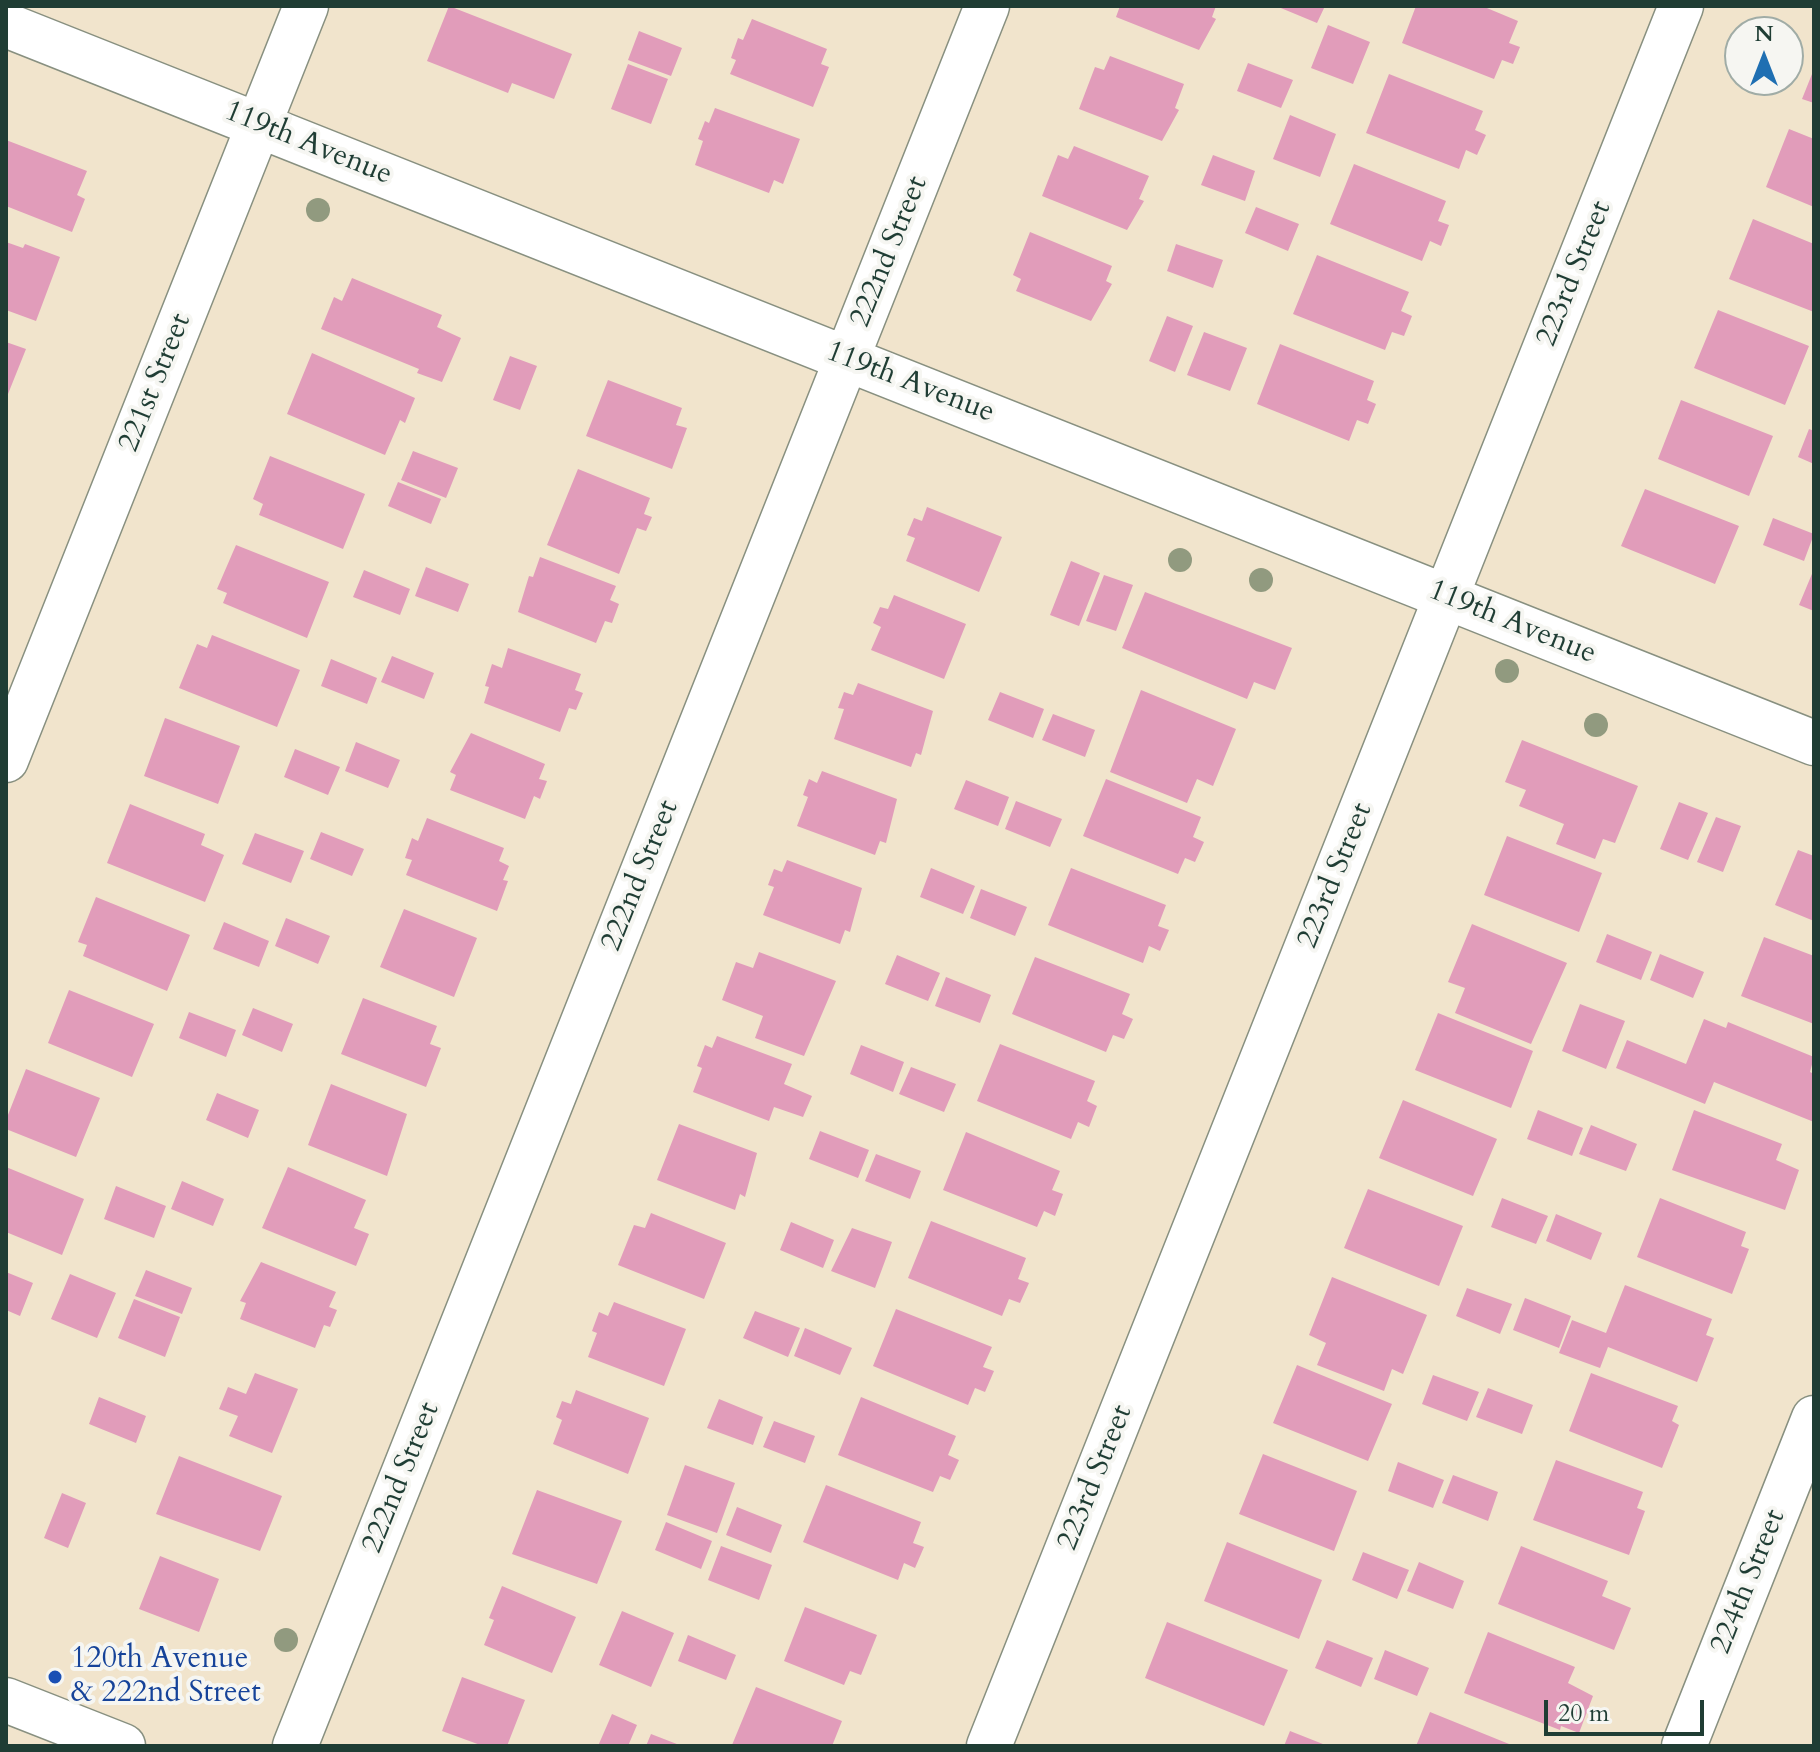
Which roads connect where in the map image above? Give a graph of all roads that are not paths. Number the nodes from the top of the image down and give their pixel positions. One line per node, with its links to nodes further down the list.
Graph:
1 (306, 6): 5 (street, 221st Street)
2 (987, 6): 6 (street, 222nd Street)
3 (1681, 6): 7 (street, 223rd Street)
4 (6, 25): 5 (street, 119th Avenue)
5 (259, 125): 6 (street, 119th Avenue); 9 (street, 221st Street)
6 (847, 358): 7 (street, 119th Avenue); 13 (street, 222nd Street)
7 (1447, 597): 8 (street, 119th Avenue); 14 (street, 223rd Street)
8 (1814, 743)
9 (6, 760)
10 (1814, 1418): 15 (street, 224th Street)
11 (6, 1700): 12 (street)
12 (123, 1746)
13 (295, 1746)
14 (989, 1746)
15 (1684, 1746)

